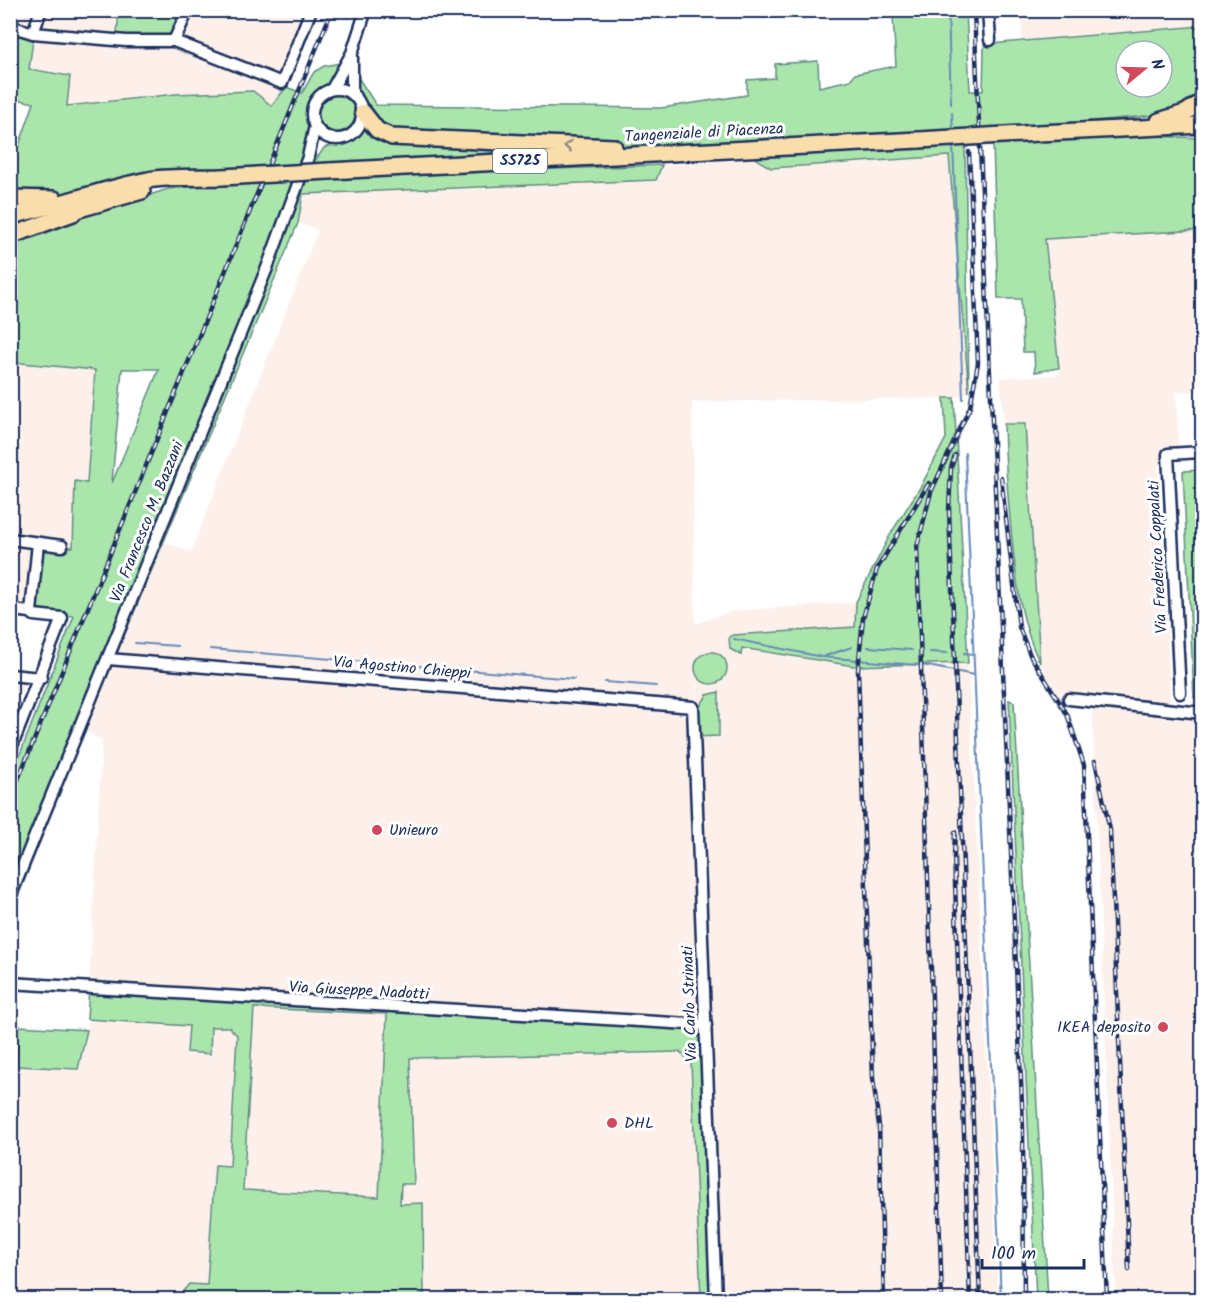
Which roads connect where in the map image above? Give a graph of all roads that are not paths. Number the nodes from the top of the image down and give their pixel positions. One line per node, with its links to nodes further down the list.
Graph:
1 (41, 10): 7 (street)
2 (188, 10): 9 (street)
3 (311, 10): 9 (street)
4 (366, 10): 10 (street)
5 (988, 10): 8 (street)
6 (10, 26): 7 (street)
7 (33, 33): 9 (street)
8 (990, 40)
9 (174, 41)
10 (352, 53): 11 (street); 12 (street)
11 (332, 89): 12 (street); 16 (street)
12 (352, 93): 14 (street)
13 (1203, 102): 17 (highway)
14 (363, 112): 19 (street); 20 (highway, one-way to 14)
15 (1203, 125): 17 (highway, Tangenziale di Piacenza / SS725)
16 (315, 126): 19 (street); 21 (street, Via Francesco M. Bazzani)
17 (1119, 130): 18 (highway); 20 (highway, Tangenziale di Piacenza / SS725, bridge)
18 (1203, 136)
19 (333, 139): 21 (street)
20 (710, 151): 22 (highway, Tangenziale di Piacenza / SS725, bridge)
21 (308, 157): 35 (street, Via Francesco M. Bazzani)
22 (214, 177): 23 (highway, Tangenziale di Piacenza / SS725); 25 (highway, Tangenziale di Piacenza)
23 (113, 188): 24 (highway); 26 (highway, Tangenziale di Piacenza / SS725)
24 (10, 198)
25 (86, 208): 27 (highway, Tangenziale di Piacenza); 28 (highway)
26 (10, 216)
27 (10, 225)
28 (10, 236)
29 (1203, 452): 38 (street, Via Frederico Coppalati)
30 (10, 539): 31 (street)
31 (38, 543): 32 (street); 34 (street)
32 (62, 546)
33 (10, 610): 34 (street)
34 (31, 612): 37 (street)
35 (108, 659): 40 (street, Via Agostino Chieppi); 43 (street, Via Francesco M. Bazzani)
36 (10, 675): 37 (street)
37 (40, 678): 42 (street)
38 (1180, 693)
39 (1069, 699): 41 (street)
40 (693, 707): 45 (street, Via Carlo Strinati)
41 (1203, 713)
42 (10, 751)
43 (10, 897)
44 (10, 983): 45 (street, Via Giuseppe Nadotti)
45 (706, 1025): 46 (street, Via Carlo Strinati)
46 (716, 1299)

